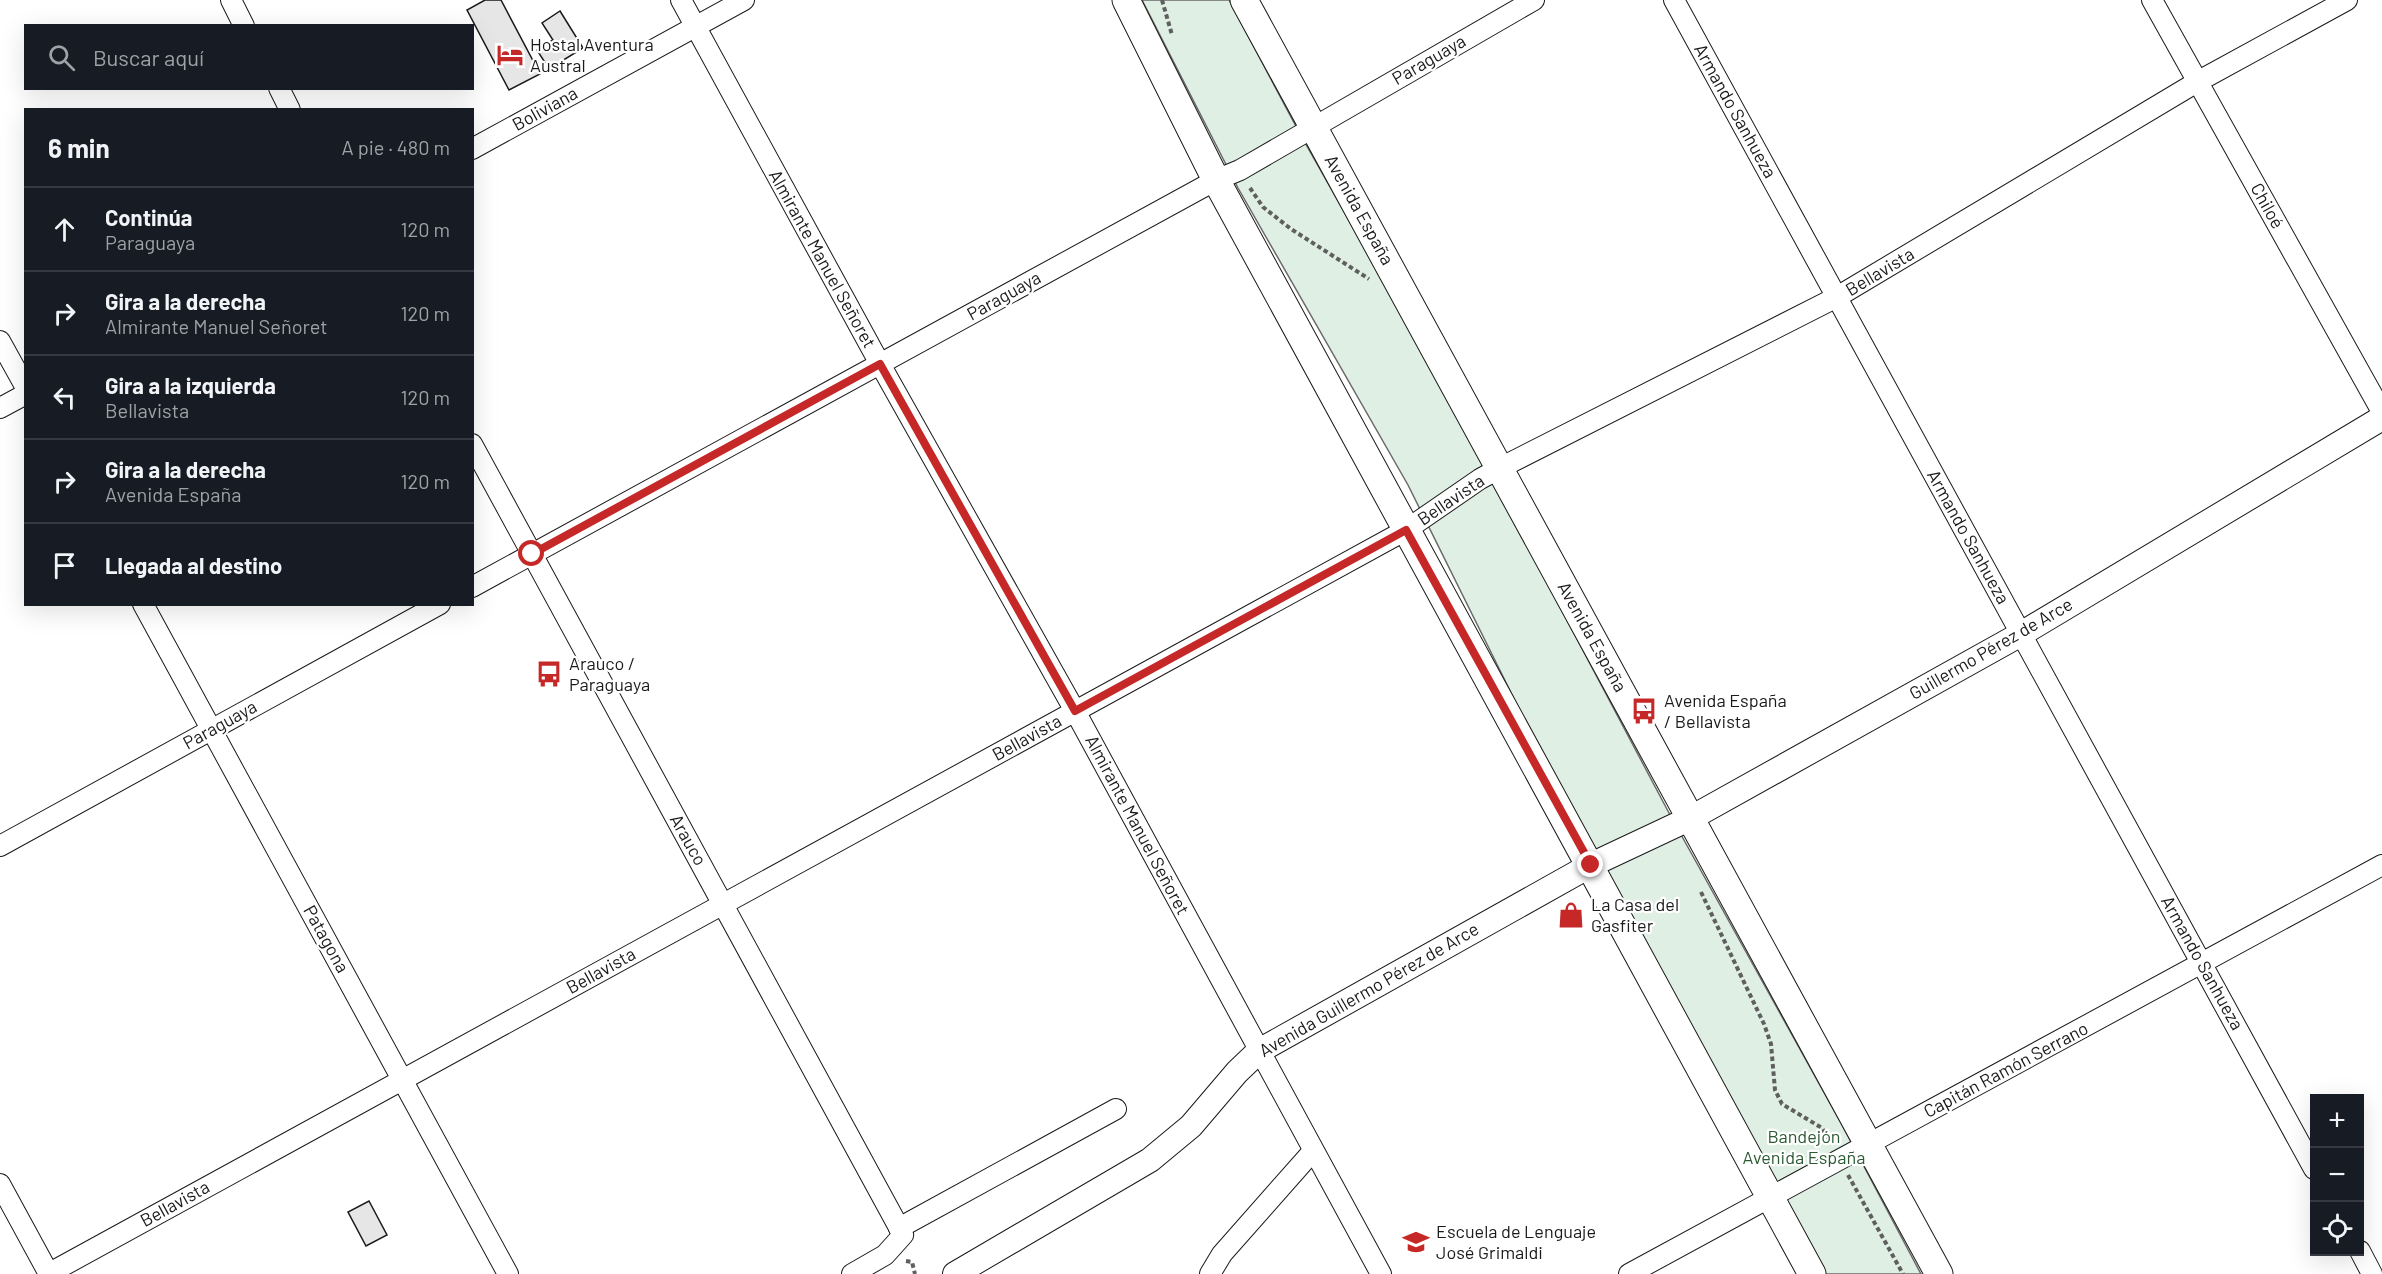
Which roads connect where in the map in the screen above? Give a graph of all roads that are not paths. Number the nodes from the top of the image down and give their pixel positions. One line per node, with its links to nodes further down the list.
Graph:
1 (231, 0): 10 (street)
2 (681, 0): 11 (street, Almirante Manuel Señoret)
3 (744, 0): 11 (street, Boliviana)
4 (1126, 0): 17 (main road)
5 (1244, 0): 15 (main road, Avenida España)
6 (1534, 0): 15 (street, Paraguaya)
7 (1674, 0): 18 (street, Armando Sanhueza)
8 (2152, 0): 12 (street, Chiloé)
9 (2347, 0): 12 (street, Bellavista)
10 (243, 24)
11 (695, 27): 16 (street, Boliviana); 20 (street, Almirante Manuel Señoret)
12 (2198, 82): 18 (street, Bellavista); 24 (street, Chiloé)
13 (280, 90): 14 (street)
14 (289, 108)
15 (1314, 127): 17 (street, Paraguaya); 27 (main road, Avenida España)
16 (474, 148)
17 (1228, 175): 20 (street, Paraguaya); 28 (main road)
18 (1837, 297): 27 (street, Bellavista); 33 (street, Armando Sanhueza)
19 (0, 341): 21 (street)
20 (880, 364): 29 (street, Paraguaya); 34 (street, Almirante Manuel Señoret)
21 (24, 384)
22 (24, 395): 23 (street)
23 (0, 408)
24 (2382, 412)
25 (2382, 418): 33 (street, Guillermo Pérez de Arce)
26 (474, 448): 29 (street, Arauco)
27 (1500, 468): 28 (street, Bellavista); 36 (main road, Avenida España)
28 (1406, 530): 34 (street, Bellavista); 38 (main road)
29 (532, 554): 30 (street, Paraguaya); 40 (street, Arauco)
30 (474, 586)
31 (144, 606): 35 (street, Patagona)
32 (436, 606): 35 (street, Paraguaya)
33 (2021, 634): 36 (street, Guillermo Pérez de Arce); 41 (street, Armando Sanhueza)
34 (1075, 711): 40 (street, Bellavista); 42 (street, Almirante Manuel Señoret)
35 (212, 730): 37 (street, Paraguaya); 43 (street, Patagona)
36 (1691, 818): 38 (street, Guillermo Pérez de Arce); 45 (main road, Avenida España)
37 (0, 846)
38 (1591, 865): 42 (street, Avenida Guillermo Pérez de Arce); 49 (main road)
39 (2382, 865): 41 (street, Capitán Ramón Serrano)
40 (723, 904): 43 (street, Bellavista); 50 (street, Arauco)
41 (2202, 964): 45 (street, Capitán Ramón Serrano); 47 (street, Armando Sanhueza)
42 (1259, 1051): 46 (street, Almirante Manuel Señoret); 55 (street, Avenida Guillermo Pérez de Arce)
43 (402, 1080): 52 (street, Bellavista); 53 (street, Patagona)
44 (1116, 1109): 50 (street)
45 (1869, 1144): 49 (street, Capitán Ramón Serrano); 60 (main road, Avenida España)
46 (1313, 1151): 56 (street); 57 (street, Almirante Manuel Señoret)
47 (2310, 1162)
48 (0, 1184): 52 (street)
49 (1770, 1199): 58 (street, Capitán Ramón Serrano); 59 (main road)
50 (901, 1232): 54 (street)
51 (2363, 1256): 61 (street)
52 (48, 1274)
53 (508, 1274)
54 (852, 1274)
55 (955, 1274)
56 (1210, 1274)
57 (1381, 1274)
58 (1629, 1274)
59 (1812, 1274)
60 (1939, 1274)
61 (2372, 1274)

